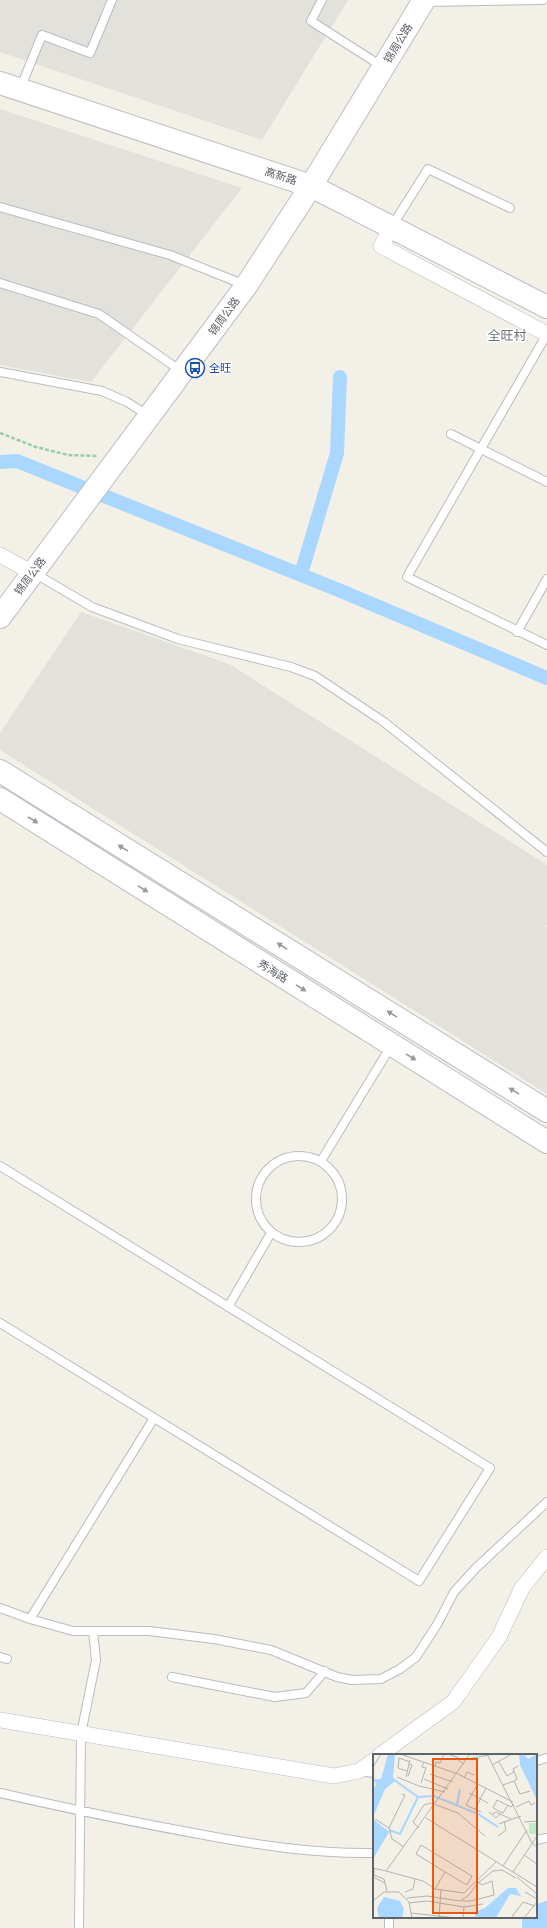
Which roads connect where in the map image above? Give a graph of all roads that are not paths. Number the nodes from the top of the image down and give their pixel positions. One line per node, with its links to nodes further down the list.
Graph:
1 (112, 0): 6 (lane)
2 (322, 0): 5 (lane)
3 (543, 0): 4 (lane)
4 (424, 1): 5 (main road, 锦周公路)
5 (383, 67): 7 (main road, 锦周公路)
6 (10, 86): 7 (main road, 高新路)
7 (311, 186): 10 (main road, 高新路); 12 (main road, 锦周公路)
8 (0, 207): 12 (lane)
9 (510, 208): 10 (lane)
10 (392, 227): 13 (main road, 高新路); 14 (street)
11 (0, 283): 16 (lane)
12 (246, 286): 16 (main road, 锦周公路)
13 (547, 307)
14 (547, 334): 19 (lane)
15 (0, 372): 17 (lane)
16 (182, 372): 17 (main road, 锦周公路)
17 (149, 416): 22 (main road, 锦周公路)
18 (452, 434): 19 (lane)
19 (481, 448): 20 (lane); 25 (lane)
20 (547, 482)
21 (0, 555): 22 (street)
22 (33, 573): 24 (main road, 锦周公路); 29 (lane)
23 (547, 579): 25 (lane)
24 (0, 617)
25 (517, 632): 26 (lane)
26 (547, 645)
27 (0, 771): 30 (main road, one-way to 27)
28 (0, 799): 31 (main road, 秀海路, one-way to 31)
29 (547, 852)
30 (355, 991): 31 (street); 33 (main road, one-way to 30)
31 (340, 1013): 32 (main road, 秀海路)
32 (392, 1045): 34 (main road, 秀海路, one-way to 34); 35 (lane)
33 (547, 1111)
34 (547, 1142)
35 (321, 1161): 37 (lane); 37 (lane)
36 (0, 1166): 38 (lane)
37 (271, 1233): 38 (lane)
38 (228, 1307): 40 (lane)
39 (0, 1323): 40 (lane)
40 (154, 1418): 44 (lane)
41 (547, 1502): 46 (lane)
42 (547, 1557): 50 (street)
43 (0, 1608): 44 (lane)
44 (30, 1619): 45 (lane)
45 (93, 1630): 46 (lane); 49 (lane)
46 (324, 1671): 47 (lane)
47 (172, 1677)
48 (0, 1720): 49 (street)
49 (81, 1734): 54 (street); 57 (lane)
50 (381, 1754)
51 (547, 1758): 53 (lane)
52 (373, 1761): 54 (street)
53 (537, 1761)
54 (359, 1771): 55 (lane)
55 (373, 1773)
56 (0, 1793): 57 (lane)
57 (80, 1811): 60 (lane); 61 (lane)
58 (547, 1838): 59 (lane)
59 (537, 1840)
60 (373, 1853)
61 (79, 1928)

